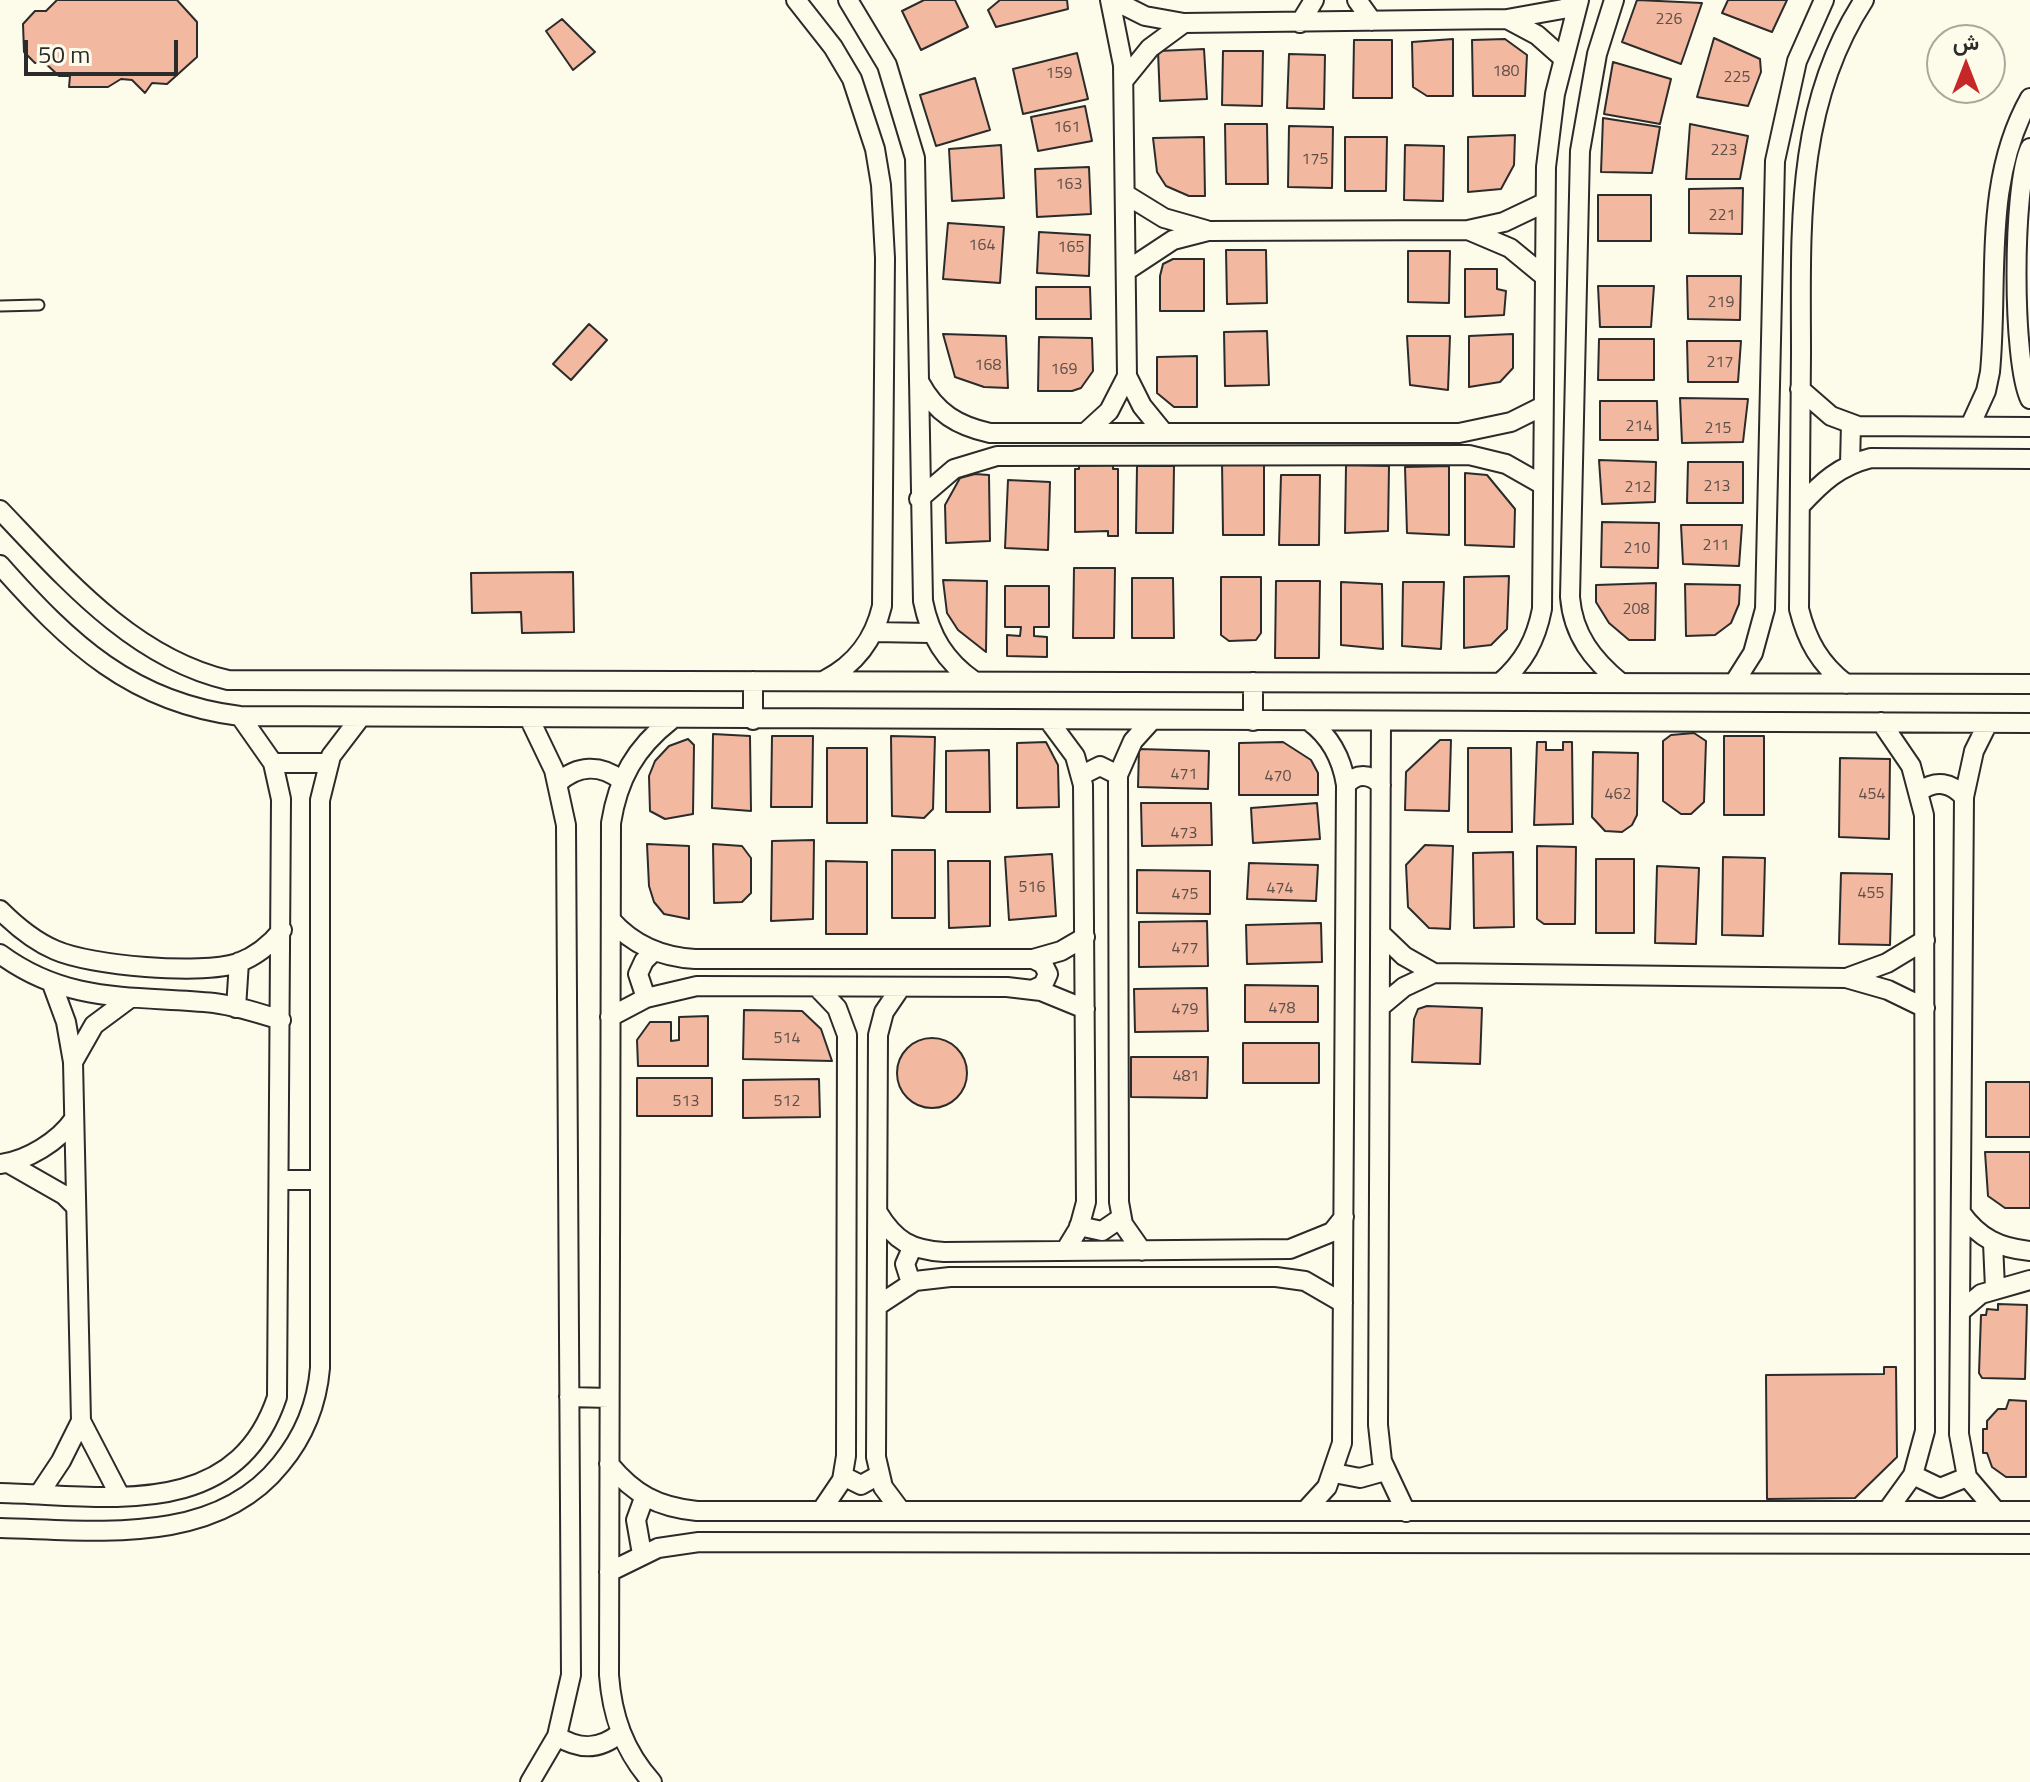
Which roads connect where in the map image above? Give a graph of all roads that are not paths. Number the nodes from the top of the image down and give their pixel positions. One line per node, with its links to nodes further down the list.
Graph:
1 (796, 0): 53 (street)
2 (848, 0): 33 (street)
3 (1112, 0): 12 (street); 15 (street)
4 (1314, 0): 13 (street)
5 (1357, 0): 11 (street)
6 (1614, 0): 30 (street)
7 (1824, 0): 51 (street)
8 (1864, 0): 34 (street)
9 (1579, 1): 10 (street); 14 (street)
10 (1507, 19): 11 (street); 14 (street)
11 (1372, 21): 13 (street)
12 (1184, 23): 13 (street); 15 (street)
13 (1300, 23)
14 (1563, 58): 20 (street)
15 (1124, 80): 19 (street)
16 (2030, 98): 29 (street)
17 (2030, 148): 18 (street)
18 (2026, 192): 23 (street)
19 (1125, 194): 22 (street); 24 (street)
20 (1544, 203): 21 (street); 25 (street)
21 (1468, 230): 22 (street); 25 (street)
22 (1208, 231): 24 (street)
23 (2024, 260): 31 (street)
24 (1126, 271): 32 (street)
25 (1544, 276): 28 (street)
26 (39, 305): 27 (lane)
27 (0, 306)
28 (1544, 360): 30 (street); 36 (street)
29 (1991, 360): 31 (street); 38 (street)
30 (1575, 361): 50 (street)
31 (2019, 361): 35 (street)
32 (1127, 376): 40 (street); 41 (street)
33 (920, 383): 40 (street); 45 (street)
34 (1800, 389): 37 (street); 46 (street)
35 (2030, 399)
36 (1543, 406): 41 (street); 44 (street)
37 (1851, 424): 38 (street); 43 (street)
38 (1970, 426): 39 (street)
39 (2030, 427)
40 (1085, 433): 41 (street)
41 (1164, 433)
42 (2030, 459): 43 (street)
43 (1850, 464): 46 (street)
44 (1543, 485): 45 (street); 49 (street)
45 (919, 499): 54 (street)
46 (1800, 506): 52 (street)
47 (0, 510): 55 (street)
48 (0, 565): 64 (street)
49 (1542, 609): 50 (street); 59 (street)
50 (1571, 609): 60 (street)
51 (1765, 609): 52 (street); 61 (street)
52 (1799, 609): 62 (street)
53 (874, 632): 54 (street); 56 (street)
54 (930, 633): 57 (street)
55 (753, 681): 56 (street); 68 (street)
56 (824, 681): 57 (street)
57 (974, 681): 58 (street)
58 (1253, 682): 59 (street); 71 (street)
59 (1500, 683): 60 (street)
60 (1621, 683): 61 (street)
61 (1734, 683): 62 (street)
62 (1846, 684): 63 (street)
63 (2030, 684)
64 (240, 716): 65 (street); 77 (street)
65 (360, 718): 66 (street); 78 (street)
66 (530, 720): 67 (street); 82 (street)
67 (671, 720): 68 (street); 81 (street)
68 (753, 720): 70 (street)
69 (1152, 720): 70 (street); 71 (street); 80 (street)
70 (1049, 721): 79 (street)
71 (1253, 721): 72 (street)
72 (1309, 721): 73 (street); 83 (street)
73 (1381, 721): 74 (street); 84 (street)
74 (1881, 722): 75 (street); 85 (street)
75 (1988, 723): 76 (street); 86 (street)
76 (2030, 723)
77 (273, 763): 78 (street); 89 (street)
78 (328, 763): 117 (street)
79 (1082, 775): 80 (street); 91 (street)
80 (1118, 775): 122 (street)
81 (621, 780): 82 (street); 88 (street)
82 (558, 783): 137 (street)
83 (1346, 785): 84 (street); 121 (street)
84 (1381, 785): 90 (street)
85 (1920, 791): 86 (street); 92 (street)
86 (1964, 797): 120 (street)
87 (0, 910): 96 (street)
88 (611, 920): 93 (street); 109 (street)
89 (282, 930): 96 (street); 110 (street)
90 (1380, 933): 97 (street); 105 (street)
91 (1085, 937): 95 (street); 108 (street)
92 (1925, 940): 98 (street); 107 (street)
93 (654, 951): 95 (street); 103 (street)
94 (0, 954): 99 (street)
95 (1033, 959): 102 (street)
96 (239, 962): 106 (street)
97 (1434, 973): 98 (street); 105 (street)
98 (1846, 978): 107 (street)
99 (52, 984): 104 (street); 113 (street)
100 (817, 987): 101 (street); 103 (street); 111 (street)
101 (901, 987): 102 (street); 112 (street)
102 (1032, 990): 108 (street)
103 (646, 998): 109 (street)
104 (129, 999): 106 (street); 113 (street)
105 (1380, 1007): 141 (street)
106 (236, 1008): 110 (street)
107 (1925, 1008): 144 (street)
108 (1085, 1009): 123 (street)
109 (610, 1017): 138 (street)
110 (281, 1020): 116 (street)
111 (847, 1035): 112 (street); 145 (street)
112 (878, 1035): 119 (street)
113 (73, 1062): 114 (street)
114 (74, 1119): 115 (street); 118 (street)
115 (4, 1164): 118 (street)
116 (280, 1180): 117 (street); 149 (street)
117 (320, 1180): 159 (street)
118 (76, 1207): 139 (street)
119 (877, 1211): 125 (street); 135 (street)
120 (1961, 1213): 124 (street); 136 (street)
121 (1344, 1217): 126 (street); 134 (street)
122 (1121, 1218): 123 (street); 128 (street)
123 (1079, 1226): 127 (street)
124 (1993, 1243): 129 (street); 133 (street)
125 (912, 1248): 127 (street); 132 (street)
126 (1290, 1249): 128 (street); 130 (street)
127 (1065, 1251): 128 (street)
128 (1142, 1251)
129 (2030, 1251)
130 (1291, 1278): 132 (street); 134 (street)
131 (2030, 1280): 133 (street)
132 (911, 1283): 135 (street)
133 (1995, 1288): 136 (street)
134 (1343, 1303): 142 (street)
135 (877, 1306): 143 (street)
136 (1960, 1312): 146 (street)
137 (569, 1397): 138 (street); 165 (street)
138 (609, 1398): 140 (street)
139 (81, 1421): 148 (street); 149 (street)
140 (609, 1464): 150 (street); 163 (street)
141 (1385, 1471): 142 (street); 158 (street)
142 (1334, 1473): 151 (street)
143 (879, 1475): 145 (street); 153 (street)
144 (1913, 1475): 146 (street); 155 (street)
145 (843, 1476): 152 (street)
146 (1967, 1477): 156 (street)
147 (3, 1493): 148 (street); 159 (street)
148 (39, 1494): 149 (street)
149 (120, 1496)
150 (644, 1498): 152 (street); 162 (street)
151 (1306, 1510): 154 (street); 158 (street)
152 (821, 1511): 153 (street)
153 (901, 1511): 154 (street)
154 (1163, 1511): 160 (street)
155 (1887, 1511): 156 (street); 158 (street)
156 (1996, 1511): 157 (street)
157 (2030, 1511)
158 (1406, 1512)
159 (3, 1528)
160 (1162, 1543): 161 (street); 162 (street)
161 (2030, 1544)
162 (642, 1554): 163 (street)
163 (609, 1572): 164 (street)
164 (620, 1733): 165 (street); 167 (street)
165 (557, 1736): 166 (street)
166 (530, 1782)
167 (652, 1782)

